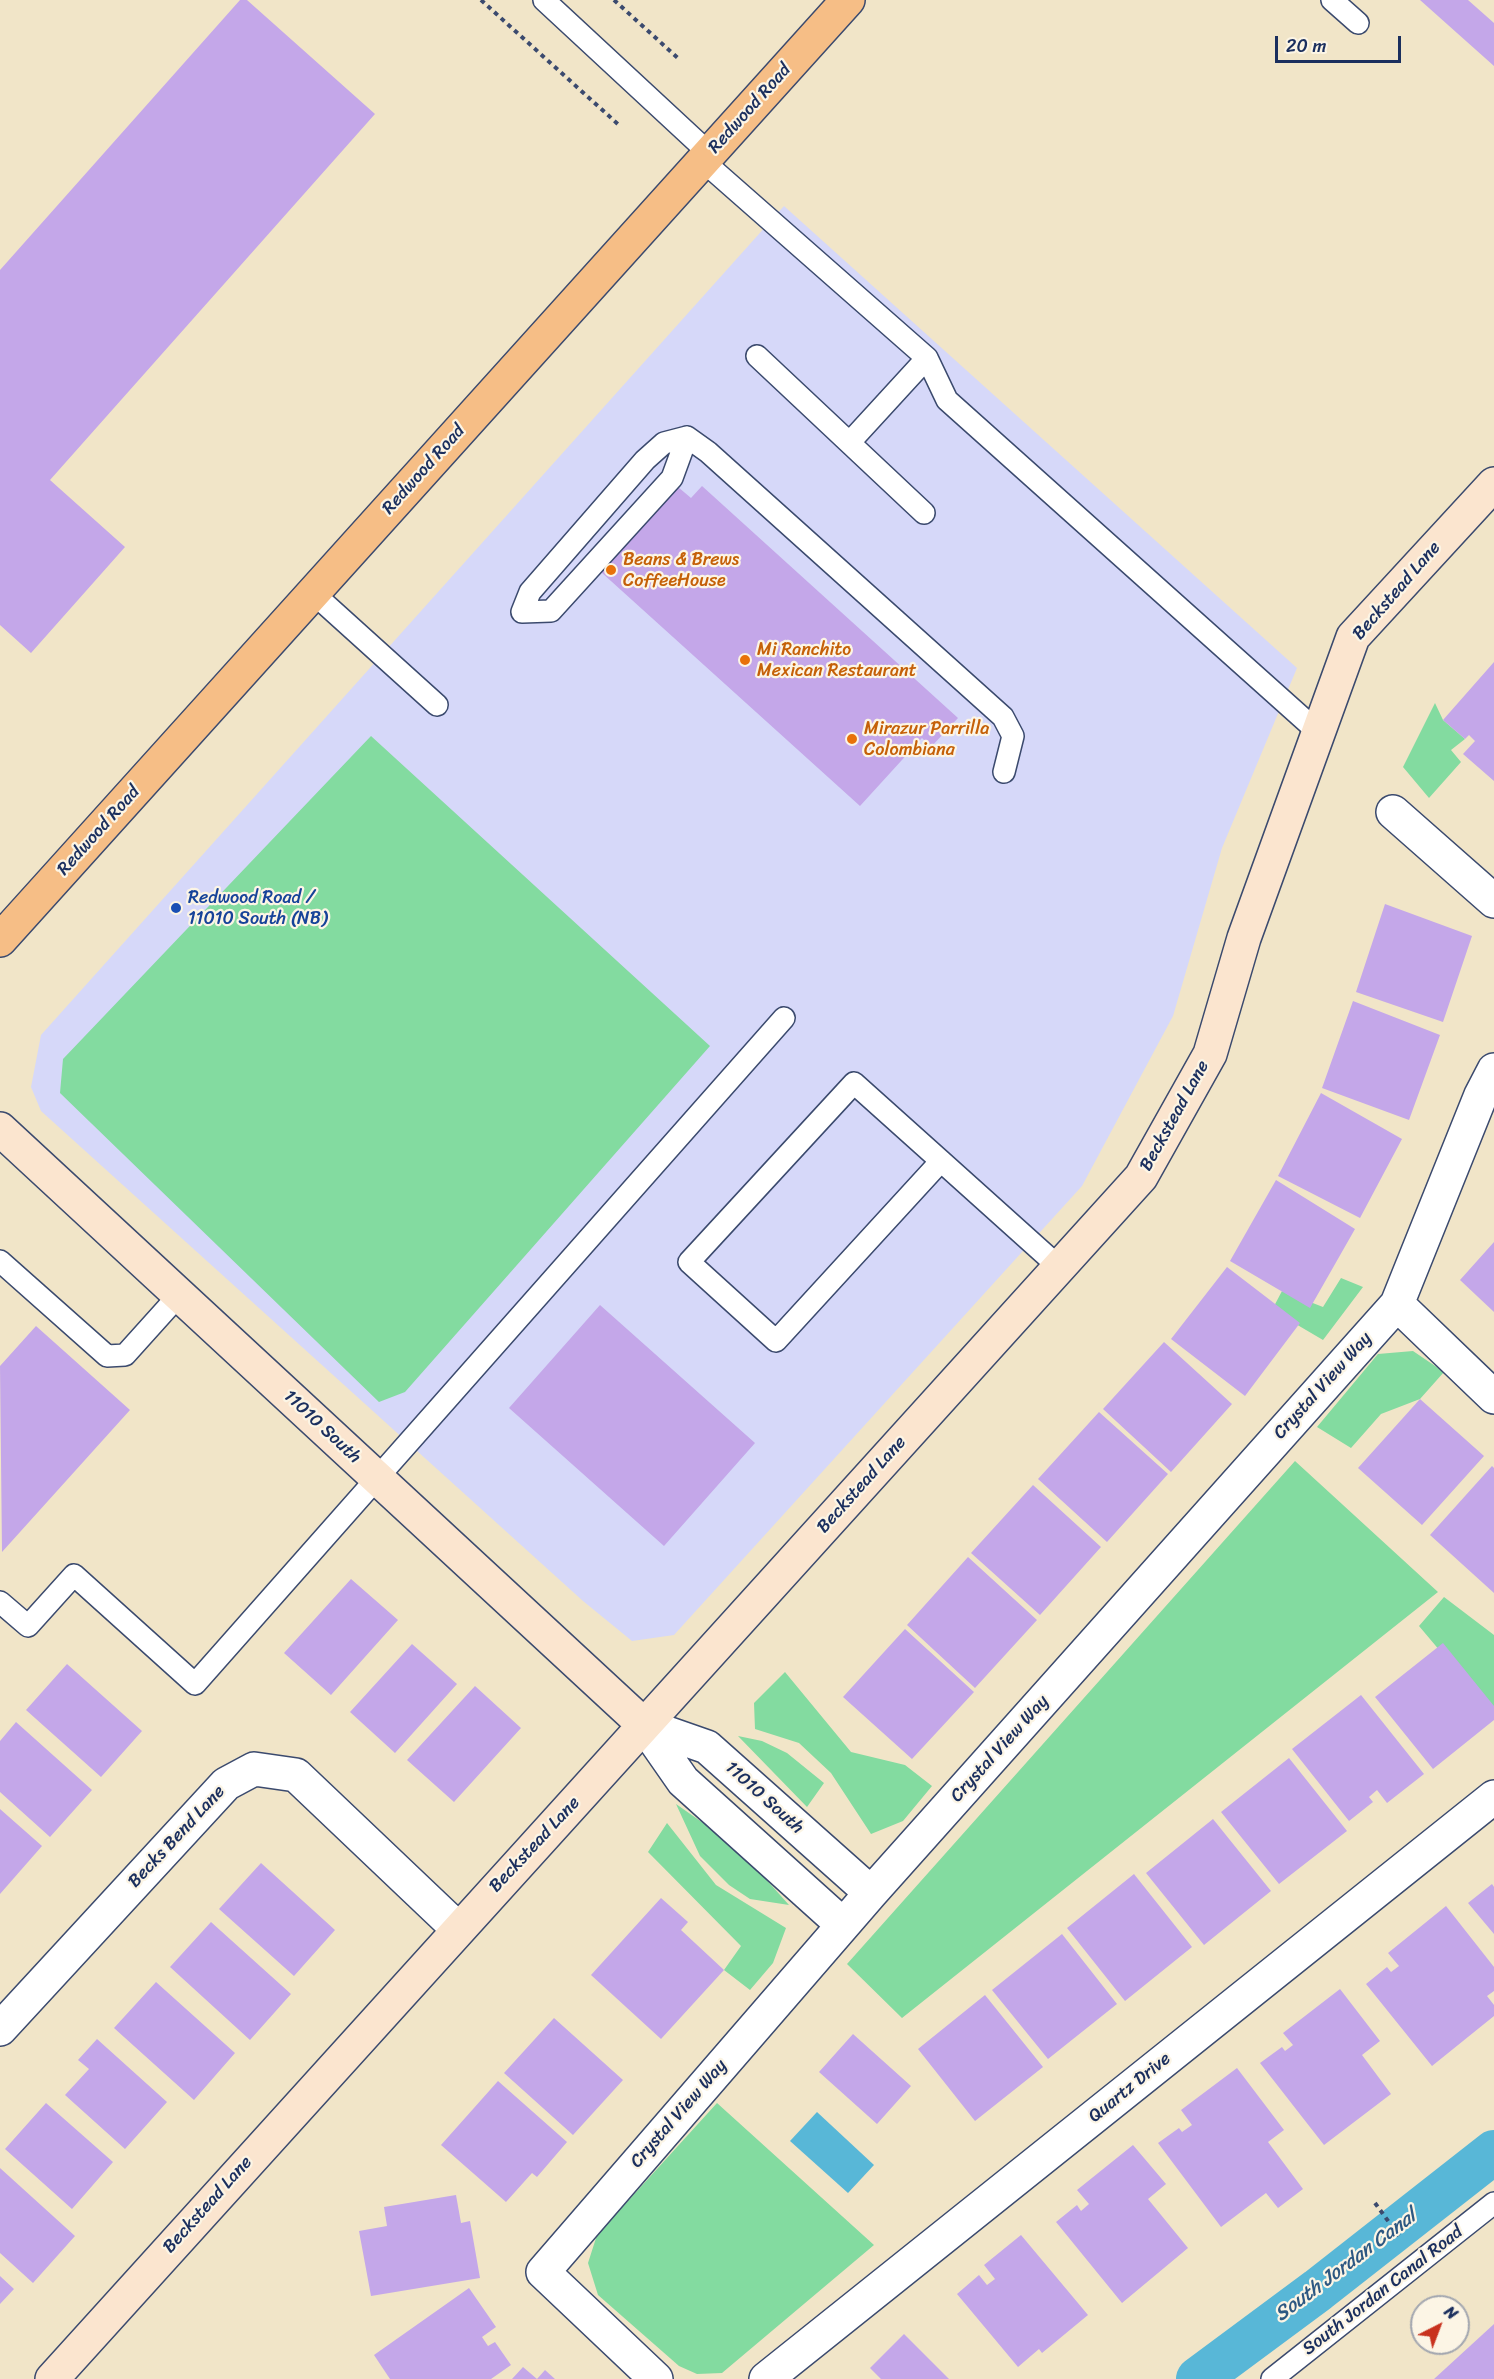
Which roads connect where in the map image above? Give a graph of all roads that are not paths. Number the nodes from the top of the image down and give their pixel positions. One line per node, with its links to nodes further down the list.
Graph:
1 (544, 0): 5 (lane)
2 (848, 0): 5 (main road, Redwood Road)
3 (1332, 0): 4 (lane)
4 (1358, 24)
5 (706, 158): 7 (lane); 12 (main road, Redwood Road)
6 (757, 356): 9 (lane)
7 (927, 358): 9 (lane); 14 (lane)
8 (687, 437): 8 (lane); 15 (lane)
9 (850, 442): 11 (lane)
10 (1494, 484): 14 (street, Beckstead Lane)
11 (924, 513)
12 (313, 593): 13 (lane); 18 (main road, Redwood Road)
13 (437, 705)
14 (1318, 732): 24 (street, Beckstead Lane)
15 (1004, 772)
16 (1393, 812): 17 (street)
17 (1494, 901)
18 (0, 940)
19 (784, 1018): 28 (lane)
20 (1494, 1070): 26 (street, Crystal View Way)
21 (0, 1129): 25 (street, 11010 South)
22 (941, 1161): 22 (lane); 24 (lane)
23 (0, 1261): 25 (lane)
24 (1059, 1267): 30 (street, Beckstead Lane)
25 (179, 1294): 28 (street, 11010 South)
26 (1397, 1304): 27 (street); 32 (street, Crystal View Way)
27 (1494, 1397)
28 (378, 1478): 29 (lane); 30 (street, 11010 South)
29 (0, 1602)
30 (644, 1725): 32 (street, 11010 South); 33 (street, 11010 South); 34 (street, Beckstead Lane)
31 (1494, 1797): 39 (street, Quartz Drive)
32 (871, 1893): 33 (street, Crystal View Way)
33 (843, 1925): 38 (street, Crystal View Way)
34 (458, 1929): 35 (street, Becks Bend Lane); 37 (street, Beckstead Lane)
35 (0, 2029)
36 (1494, 2203): 40 (lane, South Jordan Canal Road)
37 (52, 2379)
38 (656, 2379)
39 (766, 2379)
40 (1272, 2379)

